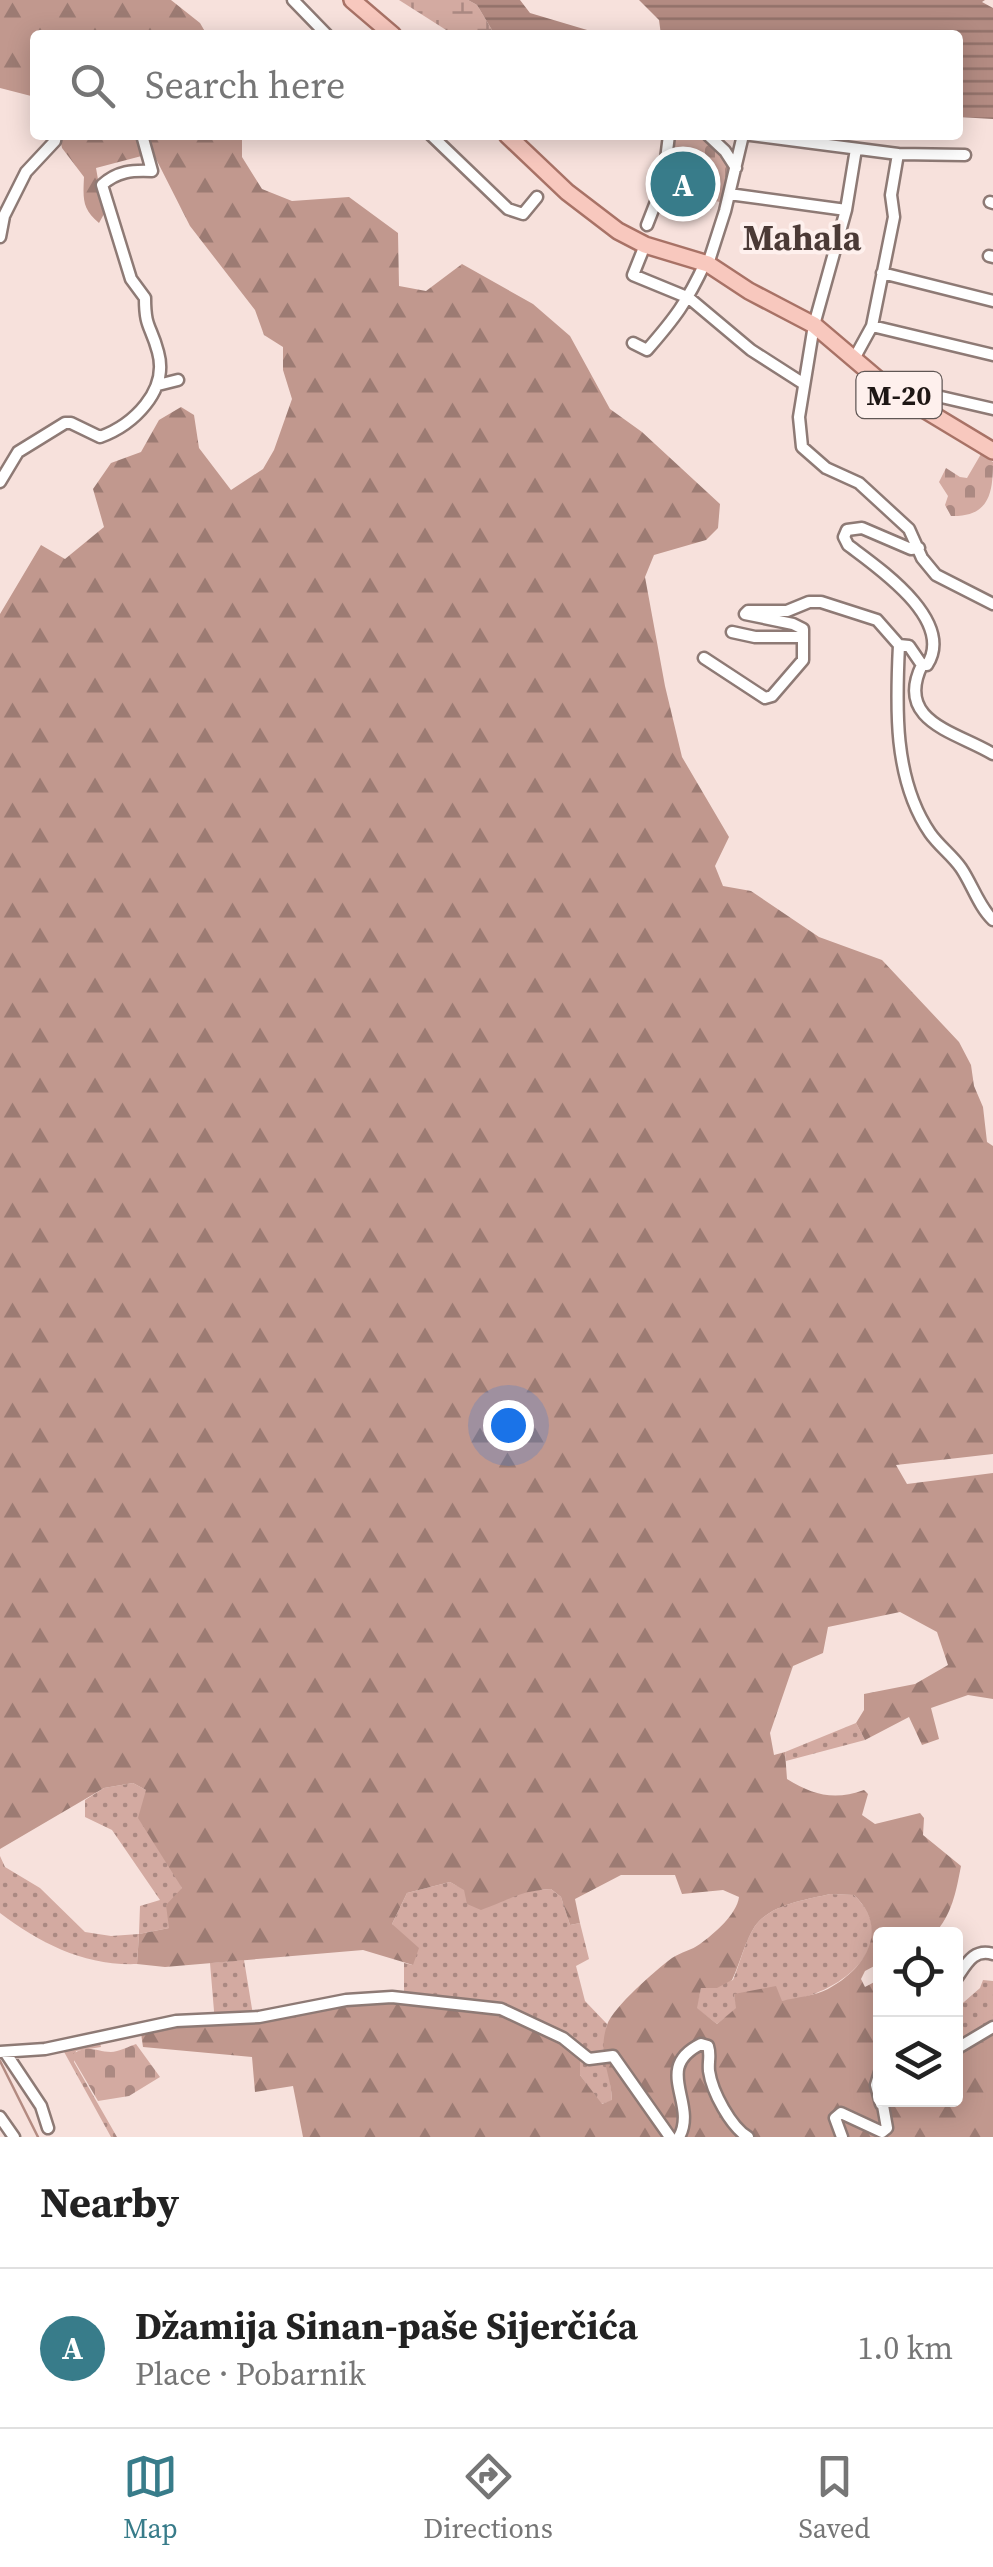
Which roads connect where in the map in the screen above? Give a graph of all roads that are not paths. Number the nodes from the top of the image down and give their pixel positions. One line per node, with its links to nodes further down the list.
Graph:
1 (292, 0): 3 (street)
2 (352, 0): 4 (main road)
3 (322, 30)
4 (385, 30)
5 (55, 140): 21 (street)
6 (143, 140): 34 (street)
7 (436, 140): 18 (street)
8 (513, 140): 22 (main road, M-20)
9 (668, 140): 20 (street)
10 (713, 140): 16 (street)
11 (742, 140): 16 (street)
12 (788, 140): 13 (street)
13 (856, 149): 14 (street); 19 (street)
14 (898, 154): 15 (street); 24 (street)
15 (965, 155)
16 (736, 169): 17 (street)
17 (729, 194): 19 (street); 23 (street)
18 (536, 197)
19 (846, 210): 27 (street)
20 (646, 225)
21 (0, 237)
22 (645, 245): 23 (main road, M-20); 25 (street)
23 (706, 264): 25 (street); 27 (main road, M-20)
24 (882, 273): 26 (street); 28 (street)
25 (689, 298): 29 (street); 33 (street)
26 (993, 301)
27 (814, 326): 31 (main road, M-20); 33 (street)
28 (872, 326): 30 (street); 31 (street)
29 (632, 342)
30 (993, 355)
31 (855, 358): 37 (main road, M-20)
32 (178, 380): 34 (street)
33 (804, 384): 39 (street)
34 (158, 385): 38 (street)
35 (924, 393): 36 (street)
36 (993, 410)
37 (993, 451)
38 (0, 482)
39 (919, 548): 40 (street); 45 (street)
40 (993, 604)
41 (732, 632): 42 (street)
42 (803, 637): 43 (street); 44 (street)
43 (899, 645): 45 (street); 47 (street)
44 (704, 658)
45 (922, 665): 46 (street)
46 (993, 754)
47 (993, 920)
48 (993, 1954): 49 (street)
49 (963, 1969)
50 (993, 2027): 51 (street)
51 (963, 2045)
52 (2, 2052): 55 (street); 57 (street)
53 (883, 2107): 60 (street)
54 (0, 2117): 56 (street)
55 (48, 2128)
56 (14, 2137)
57 (670, 2137)
58 (680, 2137): 59 (street)
59 (748, 2137)
60 (842, 2137)

